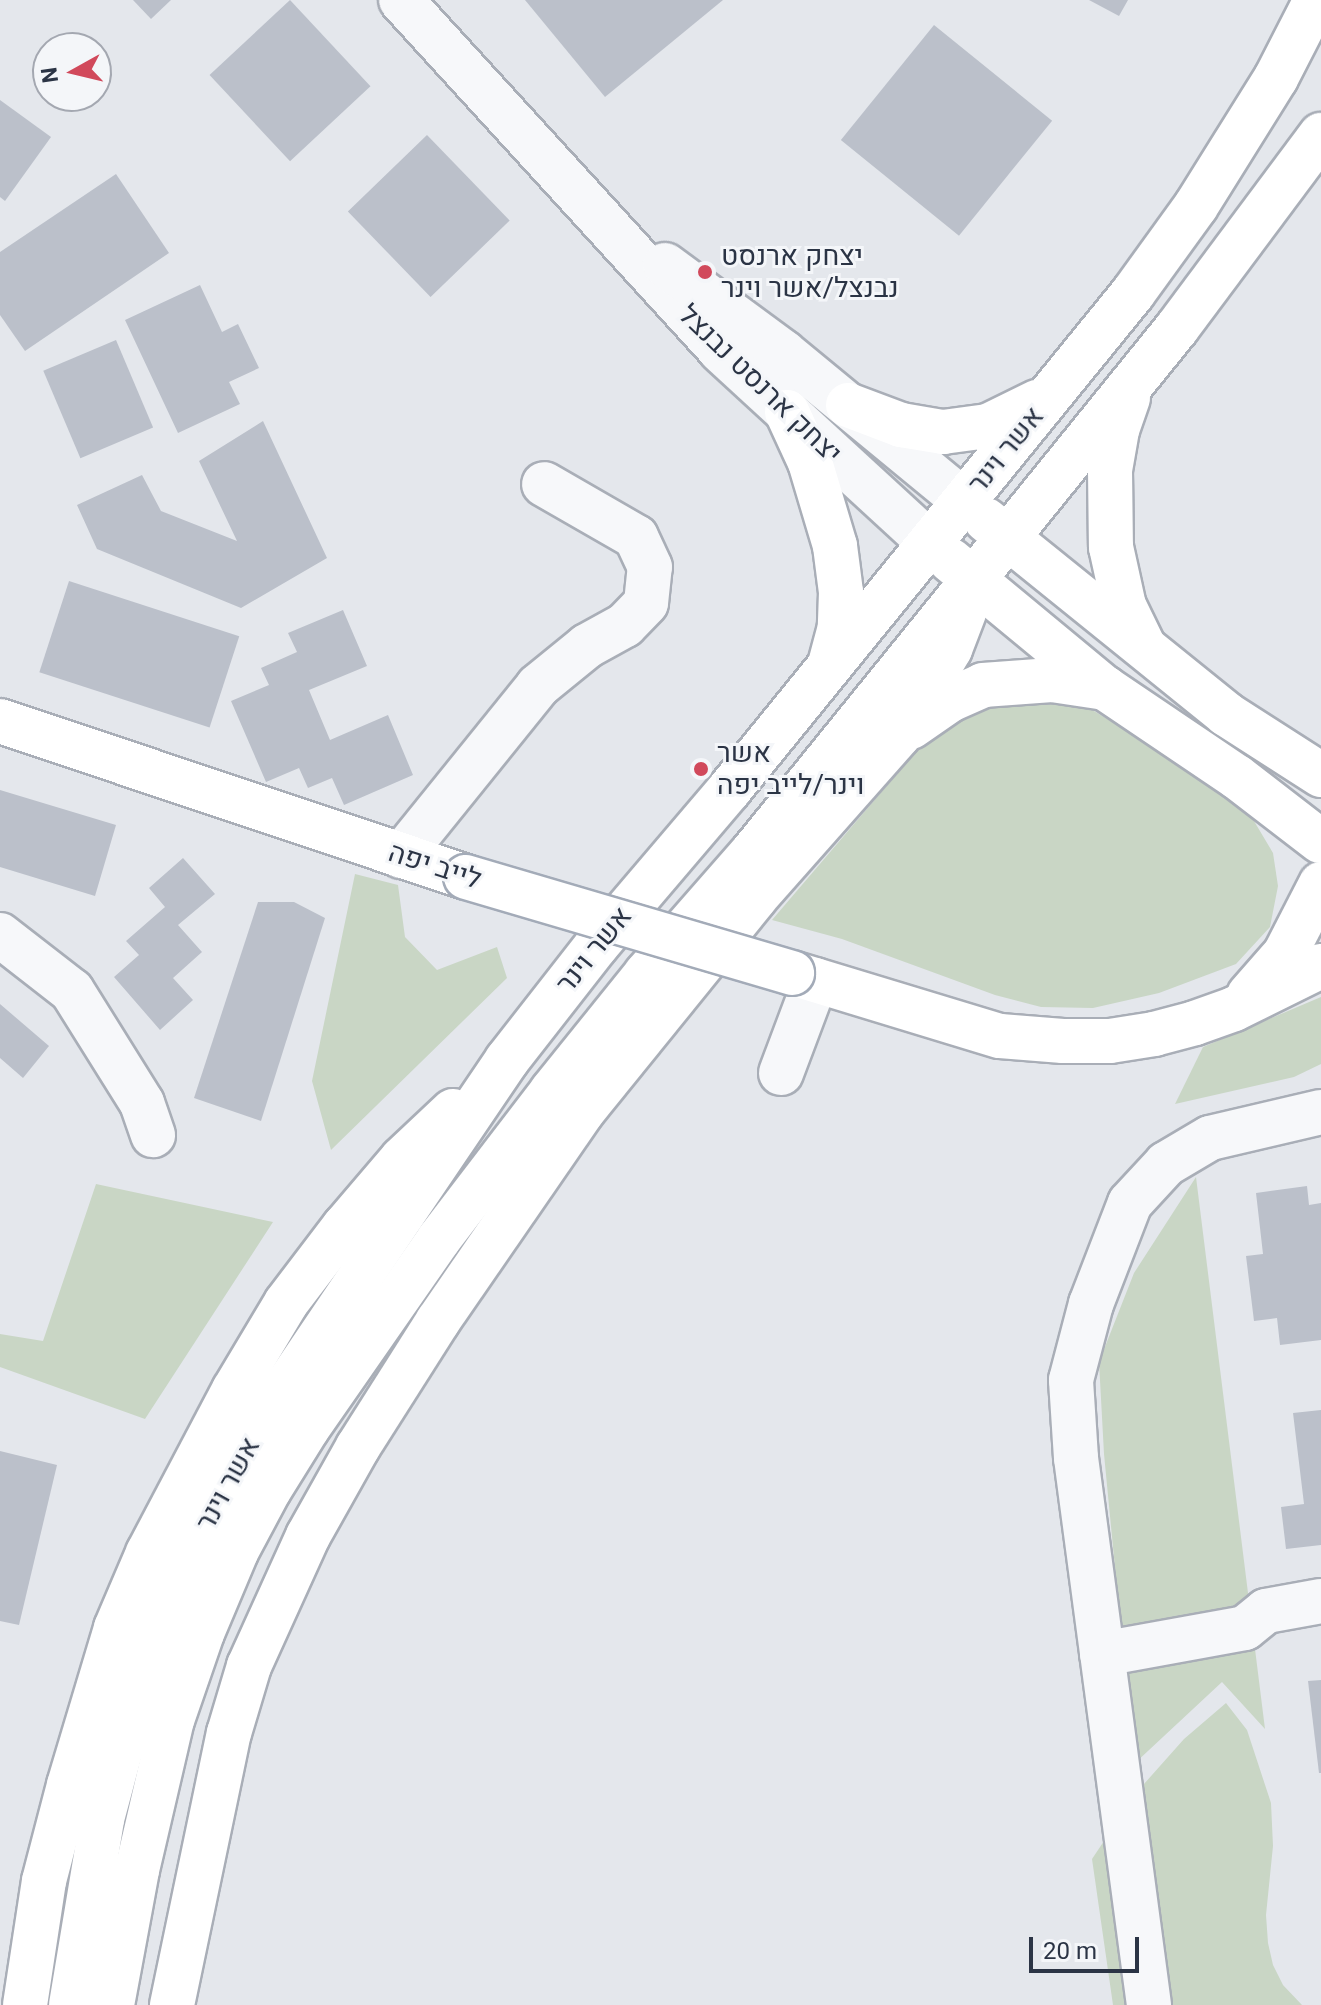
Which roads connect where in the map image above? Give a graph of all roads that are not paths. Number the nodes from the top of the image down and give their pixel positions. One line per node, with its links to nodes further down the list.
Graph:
1 (401, 0): 4 (street, יצחק ארנסט נבנצל)
2 (427, 0): 4 (street, יצחק ארנסט נבנצל)
3 (1316, 0): 8 (main road, אשר וינר)
4 (473, 77): 6 (street, יצחק ארנסט נבנצל)
5 (1321, 135): 7 (main road, אשר וינר)
6 (599, 218): 9 (street, יצחק ארנסט נבנצל); 10 (street, יצחק ארנסט נבנצל)
7 (1134, 381): 13 (main road, אשר וינר); 16 (main road)
8 (1055, 389): 9 (main road); 12 (main road, אשר וינר)
9 (848, 405): 12 (street, יצחק ארנסט נבנצל)
10 (787, 412): 14 (street, יצחק ארנסט נבנצל); 17 (main road)
11 (544, 484): 23 (street)
12 (964, 501): 13 (main road); 14 (main road, אשר וינר)
13 (1007, 538): 15 (main road, אשר וינר); 16 (main road)
14 (930, 543): 15 (main road); 17 (main road, אשר וינר)
15 (973, 579): 18 (main road); 20 (main road); 38 (main road, אשר וינר)
16 (1146, 651): 21 (main road)
17 (829, 666): 30 (main road, אשר וינר)
18 (1105, 688): 20 (main road); 22 (main road)
19 (0, 721): 23 (main road, לייב יפה)
20 (899, 735): 39 (main road)
21 (1321, 775)
22 (1320, 840): 24 (main road)
23 (401, 856): 28 (main road, לייב יפה, bridge)
24 (1321, 876)
25 (1321, 884): 29 (main road)
26 (0, 935): 33 (street)
27 (1321, 966): 29 (main road, לייב יפה)
28 (804, 977): 29 (main road, לייב יפה); 31 (street)
29 (1234, 1009)
30 (507, 1060): 36 (main road); 37 (main road, אשר וינר)
31 (781, 1073)
32 (1321, 1112): 35 (street)
33 (153, 1135)
34 (1321, 1601): 35 (street)
35 (1102, 1654): 40 (street)
36 (25, 2005)
37 (71, 2005)
38 (112, 2005)
39 (172, 2005)
40 (1149, 2005)

